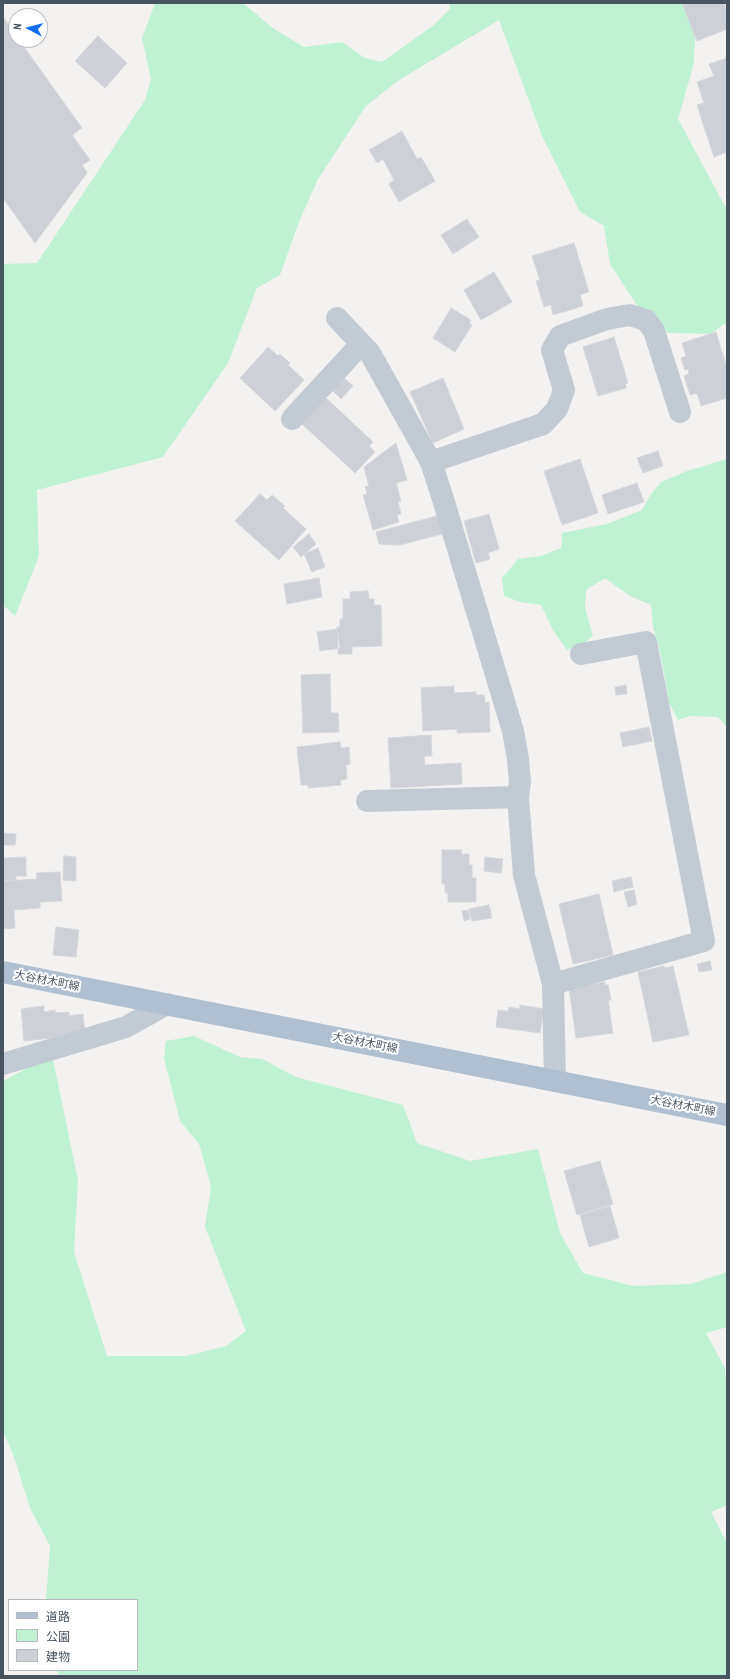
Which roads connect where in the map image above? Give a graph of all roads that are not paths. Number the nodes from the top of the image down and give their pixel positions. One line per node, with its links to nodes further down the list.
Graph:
1 (337, 318): 2 (street)
2 (361, 344): 4 (street); 5 (street)
3 (680, 412): 5 (street)
4 (292, 419)
5 (431, 462): 7 (street)
6 (581, 654): 10 (street)
7 (518, 797): 8 (street); 10 (street)
8 (367, 801)
9 (3, 972): 11 (main road, 大谷材木町線)
10 (553, 984): 13 (street)
11 (167, 1004): 12 (street); 13 (main road, 大谷材木町線)
12 (3, 1064)
13 (554, 1081): 14 (main road, 大谷材木町線)
14 (727, 1115)

